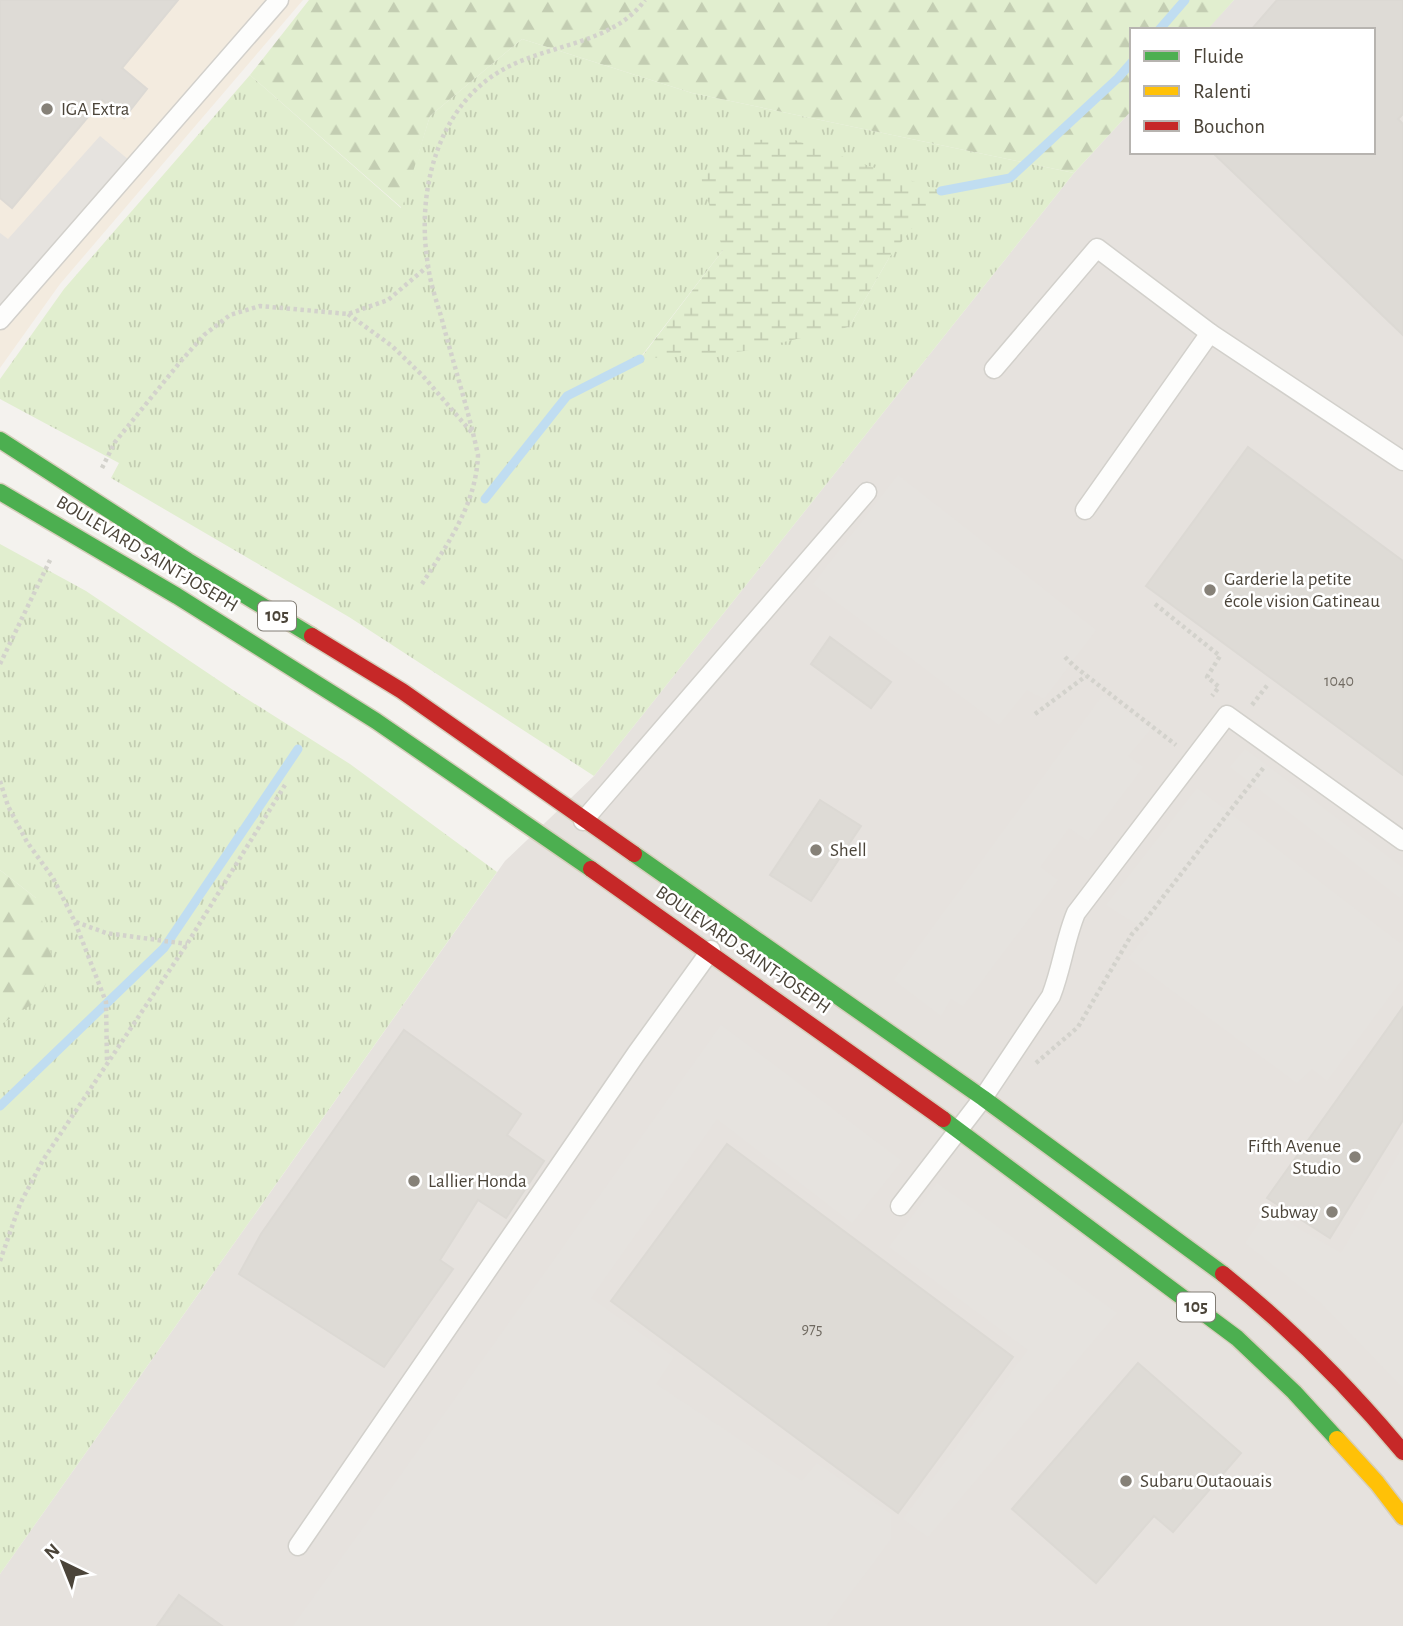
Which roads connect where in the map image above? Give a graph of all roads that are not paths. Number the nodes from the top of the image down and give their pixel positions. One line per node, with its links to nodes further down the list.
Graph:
1 (279, 0): 2 (lane)
2 (0, 320)
3 (1210, 332): 4 (lane); 6 (lane); 9 (lane)
4 (993, 369)
5 (0, 440): 10 (main road, BOULEVARD SAINT-JOSEPH / 105)
6 (1403, 461)
7 (0, 492): 12 (main road, BOULEVARD SAINT-JOSEPH / 105)
8 (867, 492): 10 (lane)
9 (1085, 510)
10 (585, 818): 12 (lane); 13 (main road, BOULEVARD SAINT-JOSEPH / 105)
11 (1403, 841): 15 (lane)
12 (561, 848): 14 (main road, BOULEVARD SAINT-JOSEPH / 105)
13 (730, 920): 14 (lane); 15 (main road, BOULEVARD SAINT-JOSEPH / 105)
14 (710, 952): 16 (main road, BOULEVARD SAINT-JOSEPH / 105); 20 (lane)
15 (983, 1098): 16 (lane); 18 (main road, BOULEVARD SAINT-JOSEPH / 105)
16 (960, 1130): 17 (lane); 19 (main road, BOULEVARD SAINT-JOSEPH / 105)
17 (900, 1206)
18 (1403, 1452)
19 (1403, 1517)
20 (298, 1546)

